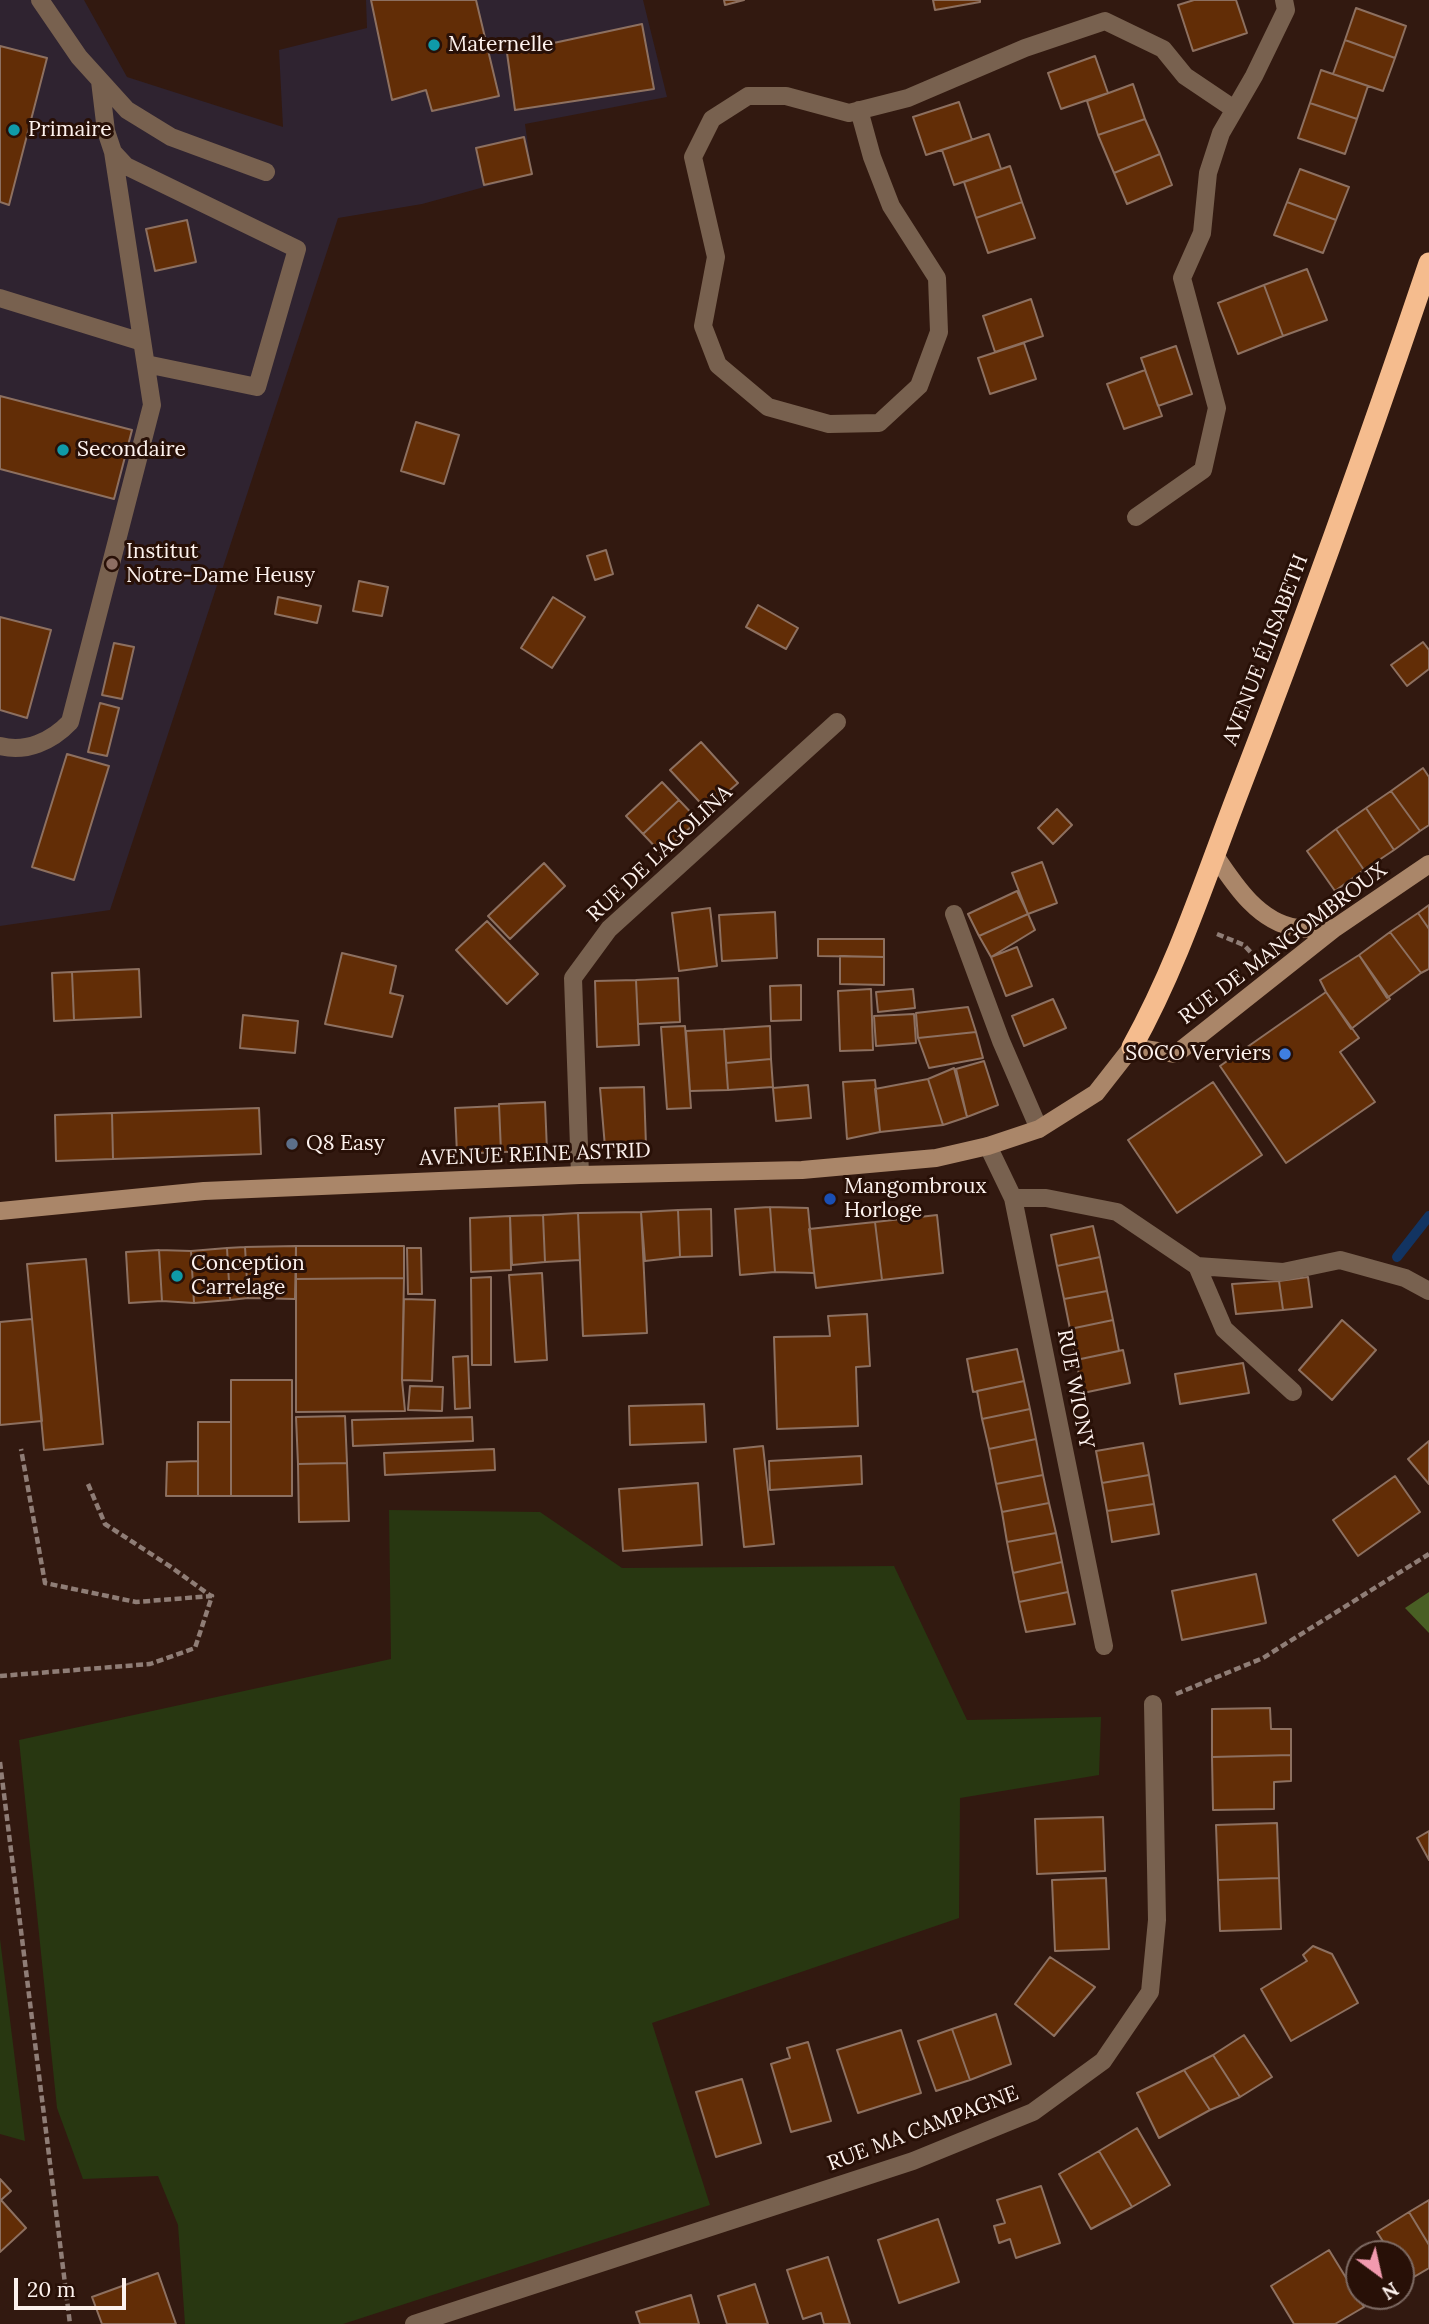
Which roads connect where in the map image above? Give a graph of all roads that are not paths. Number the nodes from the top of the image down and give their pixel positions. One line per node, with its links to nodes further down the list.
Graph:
1 (40, 0): 3 (street)
2 (1284, 0): 4 (street)
3 (100, 81): 6 (street); 7 (street)
4 (1234, 109): 5 (street); 12 (street)
5 (859, 110): 5 (street)
6 (113, 152): 10 (street); 11 (street)
7 (266, 172)
8 (1429, 263): 15 (highway, AVENUE ÉLISABETH)
9 (0, 298): 10 (street)
10 (142, 342): 11 (street)
11 (146, 364): 14 (street)
12 (1136, 517)
13 (837, 722): 22 (street, RUE DE L'AGOLINA)
14 (0, 746)
15 (1214, 853): 18 (main road); 19 (highway, AVENUE ÉLISABETH)
16 (1429, 864): 18 (main road, RUE DE MANGOMBROUX)
17 (954, 914): 20 (street)
18 (1335, 928): 19 (main road, RUE DE MANGOMBROUX)
19 (1132, 1047): 20 (main road)
20 (1039, 1129): 21 (main road)
21 (988, 1146): 22 (main road, AVENUE REINE ASTRID); 23 (street, RUE WIONY)
22 (580, 1175): 24 (main road, AVENUE REINE ASTRID)
23 (1013, 1198): 25 (street); 28 (street, RUE WIONY)
24 (0, 1211)
25 (1197, 1266): 26 (street); 27 (street)
26 (1429, 1291)
27 (1293, 1392)
28 (1104, 1646)
29 (1153, 1704): 30 (street, RUE MA CAMPAGNE)
30 (414, 2324)

